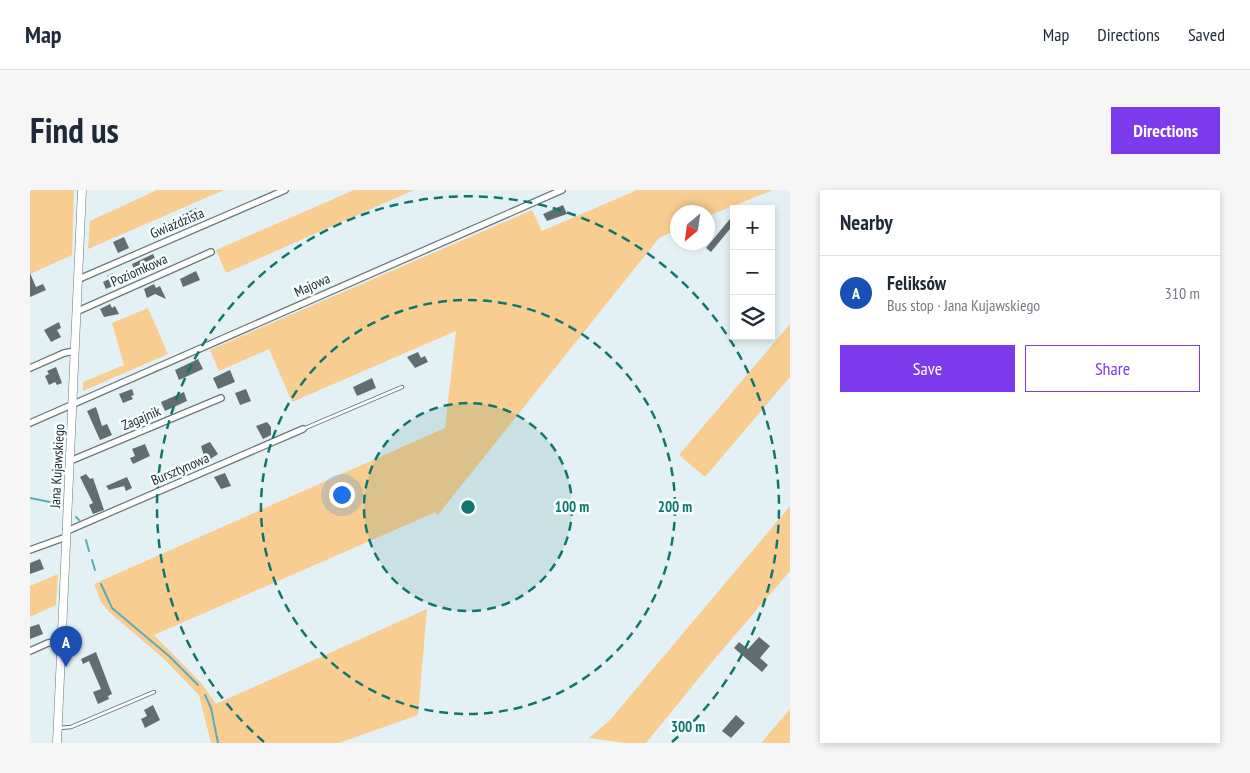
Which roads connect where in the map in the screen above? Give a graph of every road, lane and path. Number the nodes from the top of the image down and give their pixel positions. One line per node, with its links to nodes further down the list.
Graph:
1 (82, 190): 5 (main road, Jana Kujawskiego)
2 (285, 190): 5 (street, Gwiaździsta)
3 (562, 190): 11 (street, Majowa)
4 (211, 252): 6 (street, Poziomkowa)
5 (79, 279): 6 (main road, Jana Kujawskiego)
6 (78, 311): 7 (main road, Jana Kujawskiego)
7 (76, 351): 8 (street); 11 (main road, Jana Kujawskiego)
8 (30, 368)
9 (402, 387): 13 (lane)
10 (221, 398): 14 (street, Zagajnik)
11 (73, 404): 12 (street, Majowa); 14 (main road, Jana Kujawskiego)
12 (30, 423)
13 (303, 429): 15 (street, Bursztynowa)
14 (70, 461): 15 (main road, Jana Kujawskiego)
15 (66, 534): 16 (street, Bursztynowa); 17 (main road, Jana Kujawskiego)
16 (30, 550)
17 (61, 641): 18 (street); 20 (main road, Jana Kujawskiego)
18 (30, 651)
19 (154, 692): 20 (lane)
20 (58, 728): 21 (main road, Jana Kujawskiego)
21 (57, 743)

